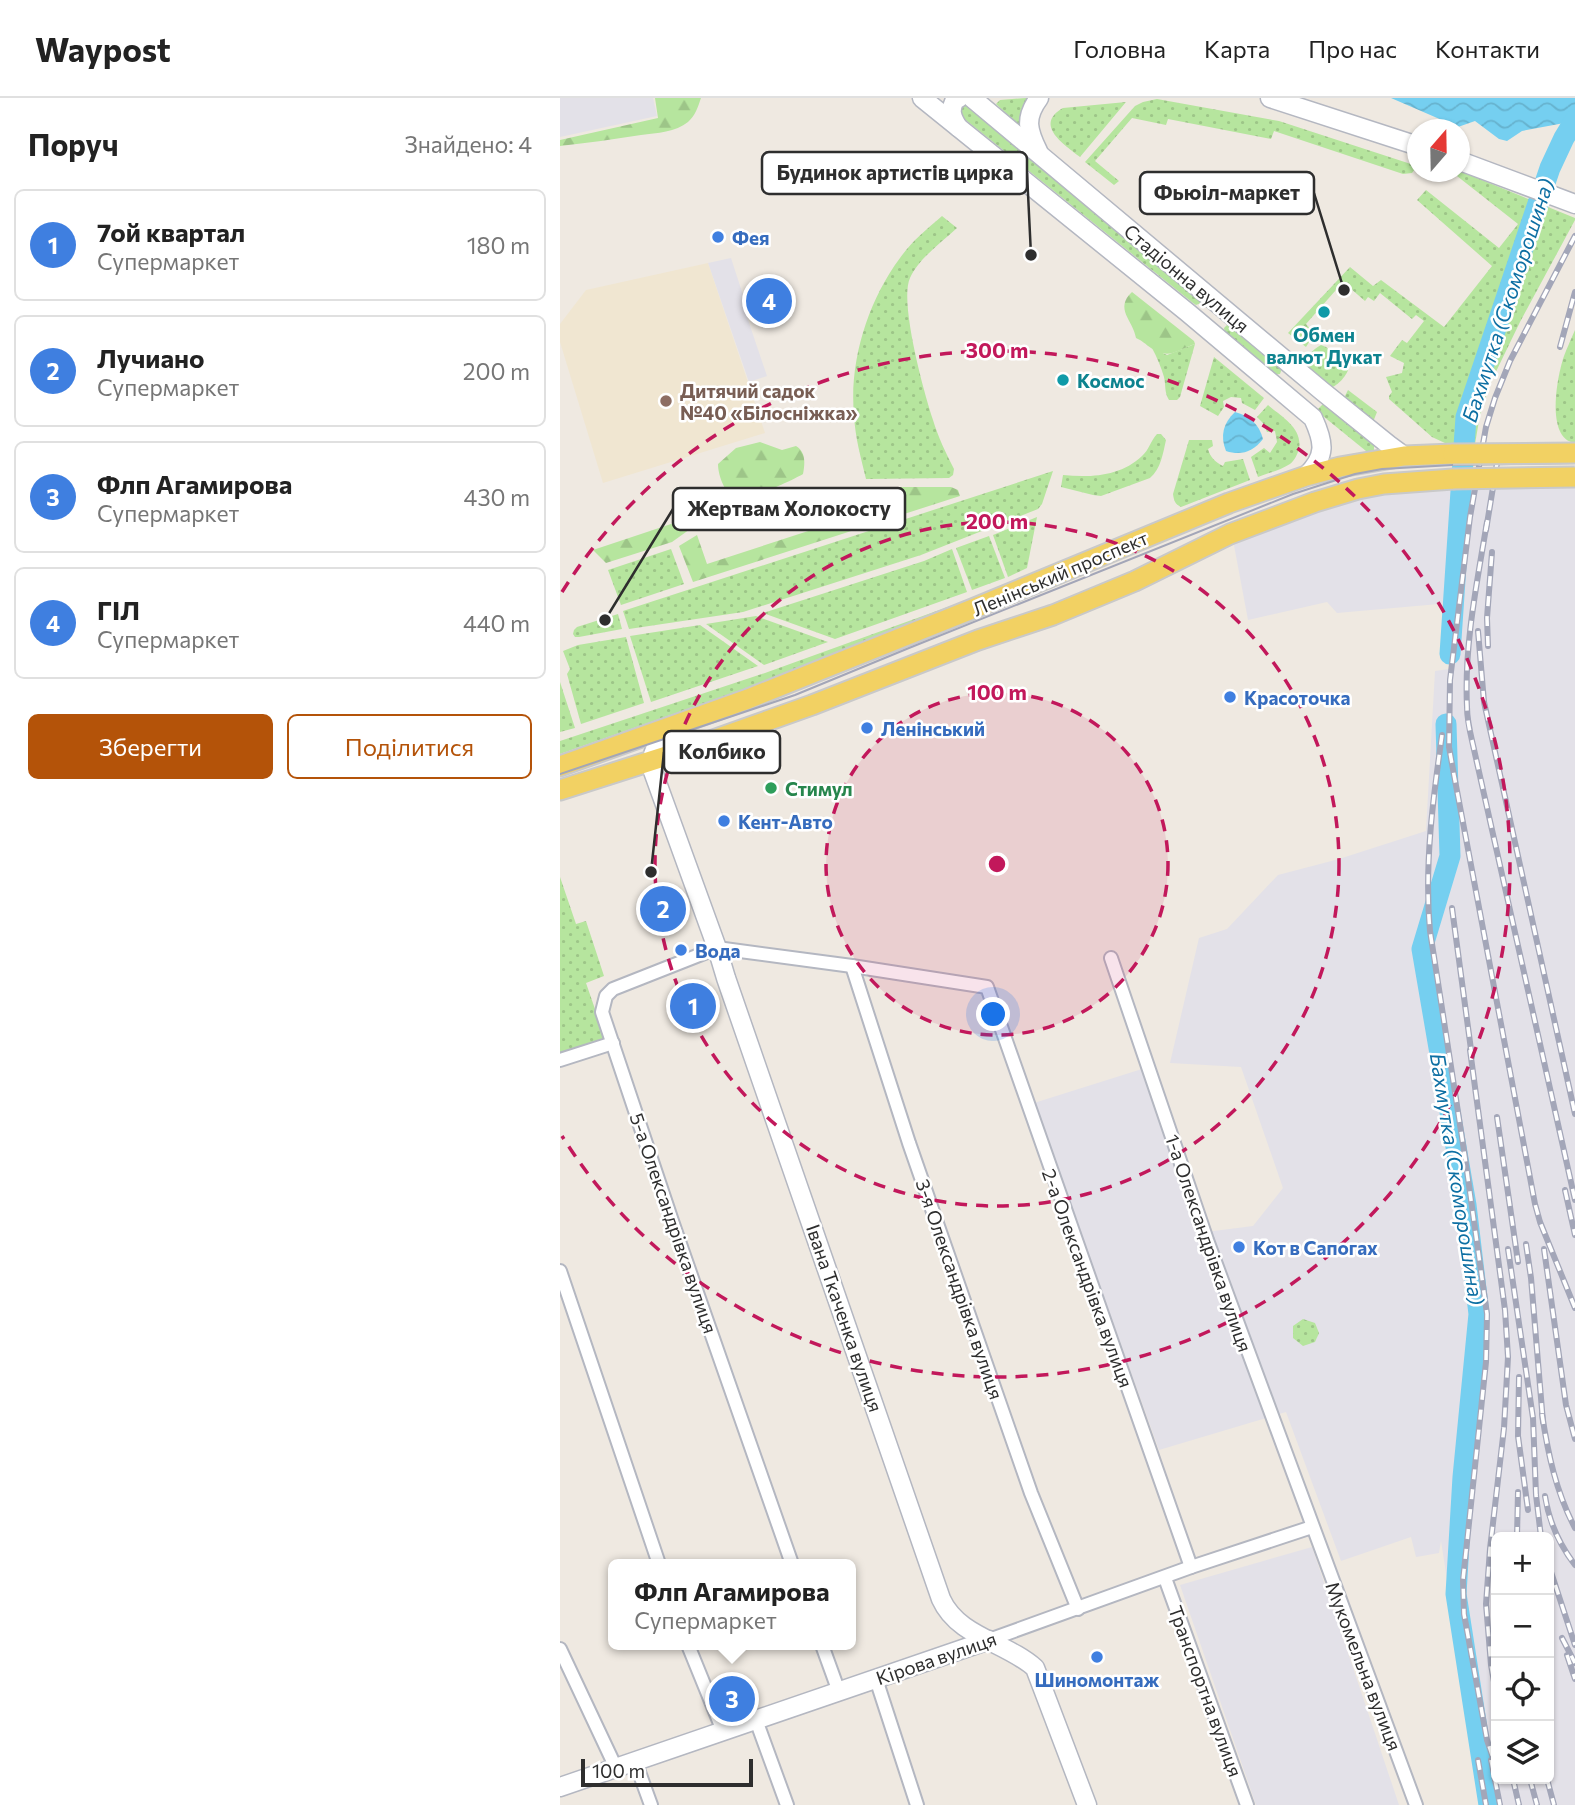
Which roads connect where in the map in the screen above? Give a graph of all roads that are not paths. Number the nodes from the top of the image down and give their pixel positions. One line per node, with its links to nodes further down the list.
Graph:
1 (922, 98): 6 (street, Стадіонна вулиця)
2 (959, 98): 6 (street)
3 (972, 98): 8 (street, Стадіонна вулиця)
4 (1039, 98): 8 (street)
5 (1270, 98): 7 (street)
6 (958, 127): 12 (street, Стадіонна вулиця)
7 (1407, 142)
8 (1040, 154): 11 (street, Стадіонна вулиця)
9 (1470, 165): 10 (street)
10 (1575, 204)
11 (1207, 295): 12 (street); 13 (street, Стадіонна вулиця)
12 (1187, 312): 14 (street, Стадіонна вулиця)
13 (1238, 321): 14 (street); 15 (street, Стадіонна вулиця)
14 (1219, 338): 16 (street, Стадіонна вулиця)
15 (1295, 369): 16 (street); 17 (street, Стадіонна вулиця)
16 (1278, 389): 18 (street, Стадіонна вулиця)
17 (1322, 391): 18 (street); 20 (street, Стадіонна вулиця)
18 (1309, 414): 21 (street)
19 (1575, 453): 20 (main road, Ленінський проспект, bridge)
20 (1404, 456): 21 (main road, Ленінський проспект)
21 (1306, 476): 23 (main road, Ленінський проспект)
22 (1575, 477): 24 (main road, Ленінський проспект, bridge)
23 (696, 717): 25 (street); 26 (main road, Ленінський проспект)
24 (682, 751): 25 (main road, Ленінський проспект); 27 (street)
25 (652, 760): 27 (street, Івана Ткаченка вулиця); 28 (main road, Ленінський проспект)
26 (560, 766)
27 (660, 787): 29 (street, Івана Ткаченка вулиця)
28 (560, 790)
29 (717, 948): 31 (street); 32 (street, 5-а Олександрівка вулиця); 41 (street, Івана Ткаченка вулиця)
30 (1111, 958): 35 (street, 1-а Олександрівка вулиця)
31 (852, 966): 38 (street, 2-а Олександрівка вулиця); 40 (street, 3-я Олександрівка вулиця)
32 (613, 1043): 33 (street); 37 (street, 5-а Олександрівка вулиця)
33 (560, 1060)
34 (560, 1271): 36 (street)
35 (1312, 1527): 38 (street, Кірова вулиця); 57 (street, Мукомельна вулиця)
36 (657, 1559)
37 (790, 1559)
38 (1191, 1567): 39 (street, Кірова вулиця)
39 (1165, 1578): 40 (street, Кірова вулиця); 56 (street, Транспортна вулиця)
40 (1078, 1609): 41 (street, Кірова вулиця)
41 (989, 1640): 45 (street, Кірова вулиця); 55 (street, Івана Ткаченка вулиця)
42 (560, 1649): 50 (street)
43 (690, 1650): 48 (street)
44 (824, 1650): 46 (street)
45 (876, 1679): 46 (street, Кірова вулиця); 54 (street)
46 (839, 1692): 47 (street, Кірова вулиця)
47 (756, 1720): 48 (street, Кірова вулиця); 53 (street)
48 (723, 1731): 49 (street, Кірова вулиця)
49 (635, 1761): 50 (street, Кірова вулиця); 52 (street)
50 (616, 1768): 51 (street, Кірова вулиця)
51 (560, 1787)
52 (651, 1805)
53 (787, 1805)
54 (917, 1805)
55 (1087, 1805)
56 (1247, 1805)
57 (1416, 1805)

